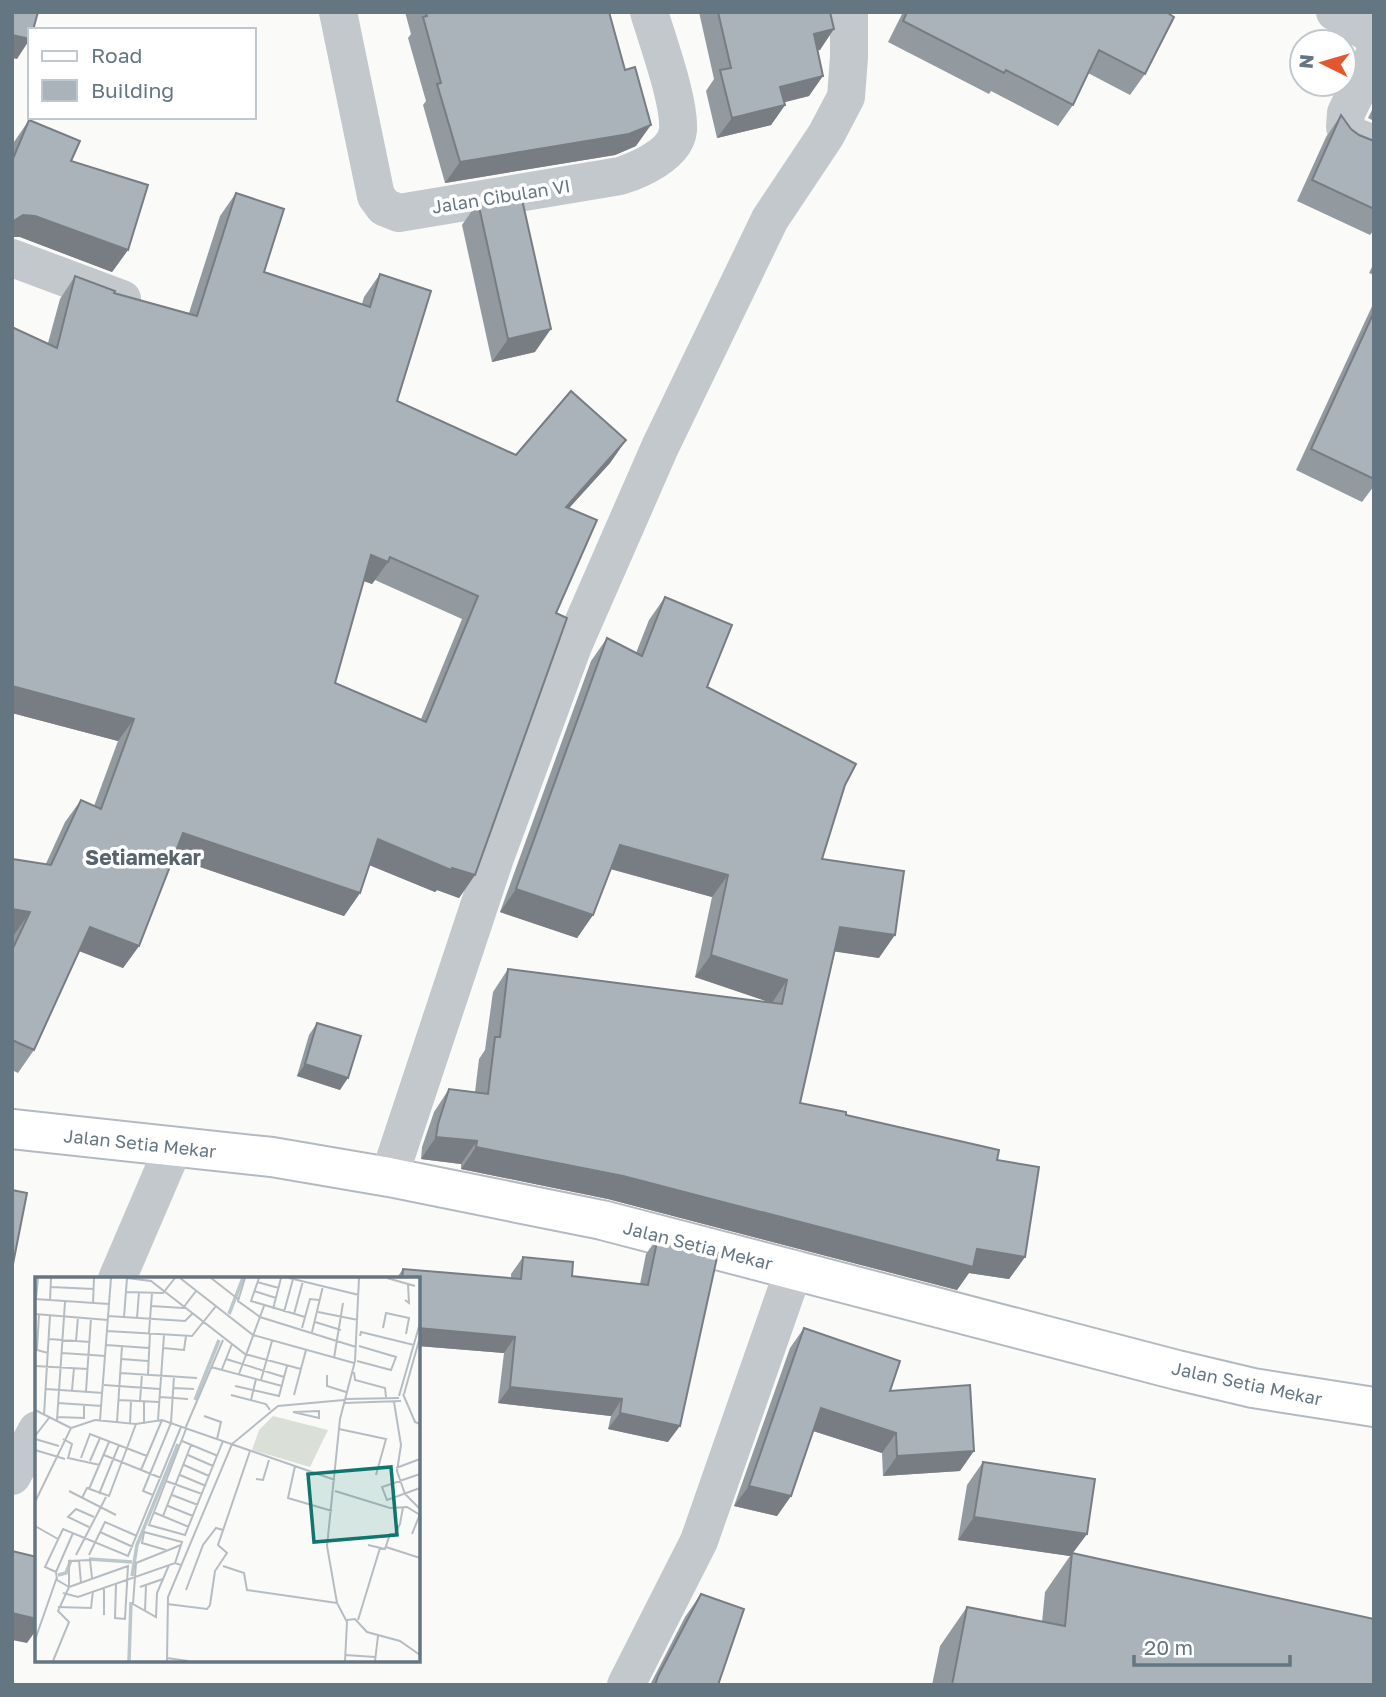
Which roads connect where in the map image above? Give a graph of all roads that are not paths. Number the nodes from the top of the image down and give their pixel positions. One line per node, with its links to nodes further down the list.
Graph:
1 (338, 12): 2 (street, Jalan Cibulan VI)
2 (649, 12)
3 (849, 12): 12 (street)
4 (1335, 12): 5 (street)
5 (1374, 41)
6 (1374, 56): 7 (street)
7 (1374, 144)
8 (12, 258): 9 (street)
9 (147, 308)
10 (12, 1129): 11 (street, Jalan Setia Mekar)
11 (174, 1146): 12 (street, Jalan Setia Mekar); 14 (street)
12 (389, 1177): 13 (street, Jalan Setia Mekar)
13 (794, 1269): 15 (street, Jalan Setia Mekar); 18 (street)
14 (118, 1277)
15 (1374, 1407)
16 (35, 1434): 17 (street)
17 (12, 1476)
18 (626, 1685)

